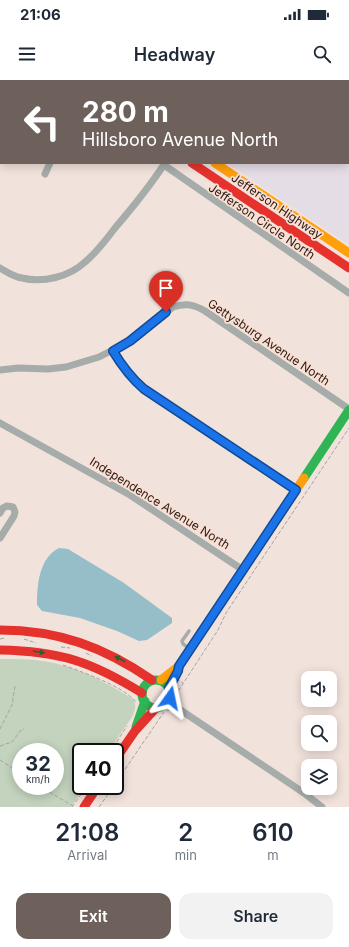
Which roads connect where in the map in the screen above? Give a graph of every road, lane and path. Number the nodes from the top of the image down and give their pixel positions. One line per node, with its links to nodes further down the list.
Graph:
1 (50, 164): 5 (street)
2 (164, 164): 7 (street); 9 (street, Jefferson Circle North)
3 (193, 164): 8 (street, Jefferson Highway)
4 (216, 164): 6 (street, Jefferson Highway)
5 (45, 174)
6 (349, 253)
7 (0, 268)
8 (349, 268)
9 (349, 293)
10 (113, 351): 11 (street, Gettysburg Avenue North); 12 (street, Gettysburg Avenue North); 15 (street)
11 (0, 370)
12 (349, 410): 15 (street)
13 (0, 423): 18 (street, Independence Avenue North)
14 (349, 428): 30 (path)
15 (296, 490): 18 (street)
16 (0, 513): 17 (street)
17 (0, 538)
18 (243, 570): 21 (street)
19 (0, 630): 25 (street, one-way to 19)
20 (189, 631): 21 (lane)
21 (190, 649): 24 (street)
22 (0, 650): 28 (street, one-way to 28)
23 (61, 664): 28 (path)
24 (179, 666): 25 (street); 27 (street)
25 (157, 680): 27 (street); 29 (street)
26 (15, 686): 35 (path)
27 (169, 688): 30 (street)
28 (126, 689): 29 (street); 31 (path)
29 (144, 697): 32 (street); 37 (street)
30 (172, 698): 32 (street); 33 (street)
31 (137, 707)
32 (162, 708): 33 (street); 37 (street); 43 (path)
33 (179, 709): 51 (street)
34 (131, 721): 38 (path)
35 (0, 729)
36 (24, 730): 39 (path)
37 (135, 731): 40 (street)
38 (116, 743)
39 (0, 746)
40 (124, 747)
41 (0, 760): 42 (path)
42 (12, 768)
43 (124, 769)
44 (54, 795): 48 (path)
45 (81, 795): 48 (path)
46 (92, 795): 49 (street)
47 (108, 795): 50 (path)
48 (73, 807)
49 (84, 807)
50 (99, 807)
51 (322, 807)

